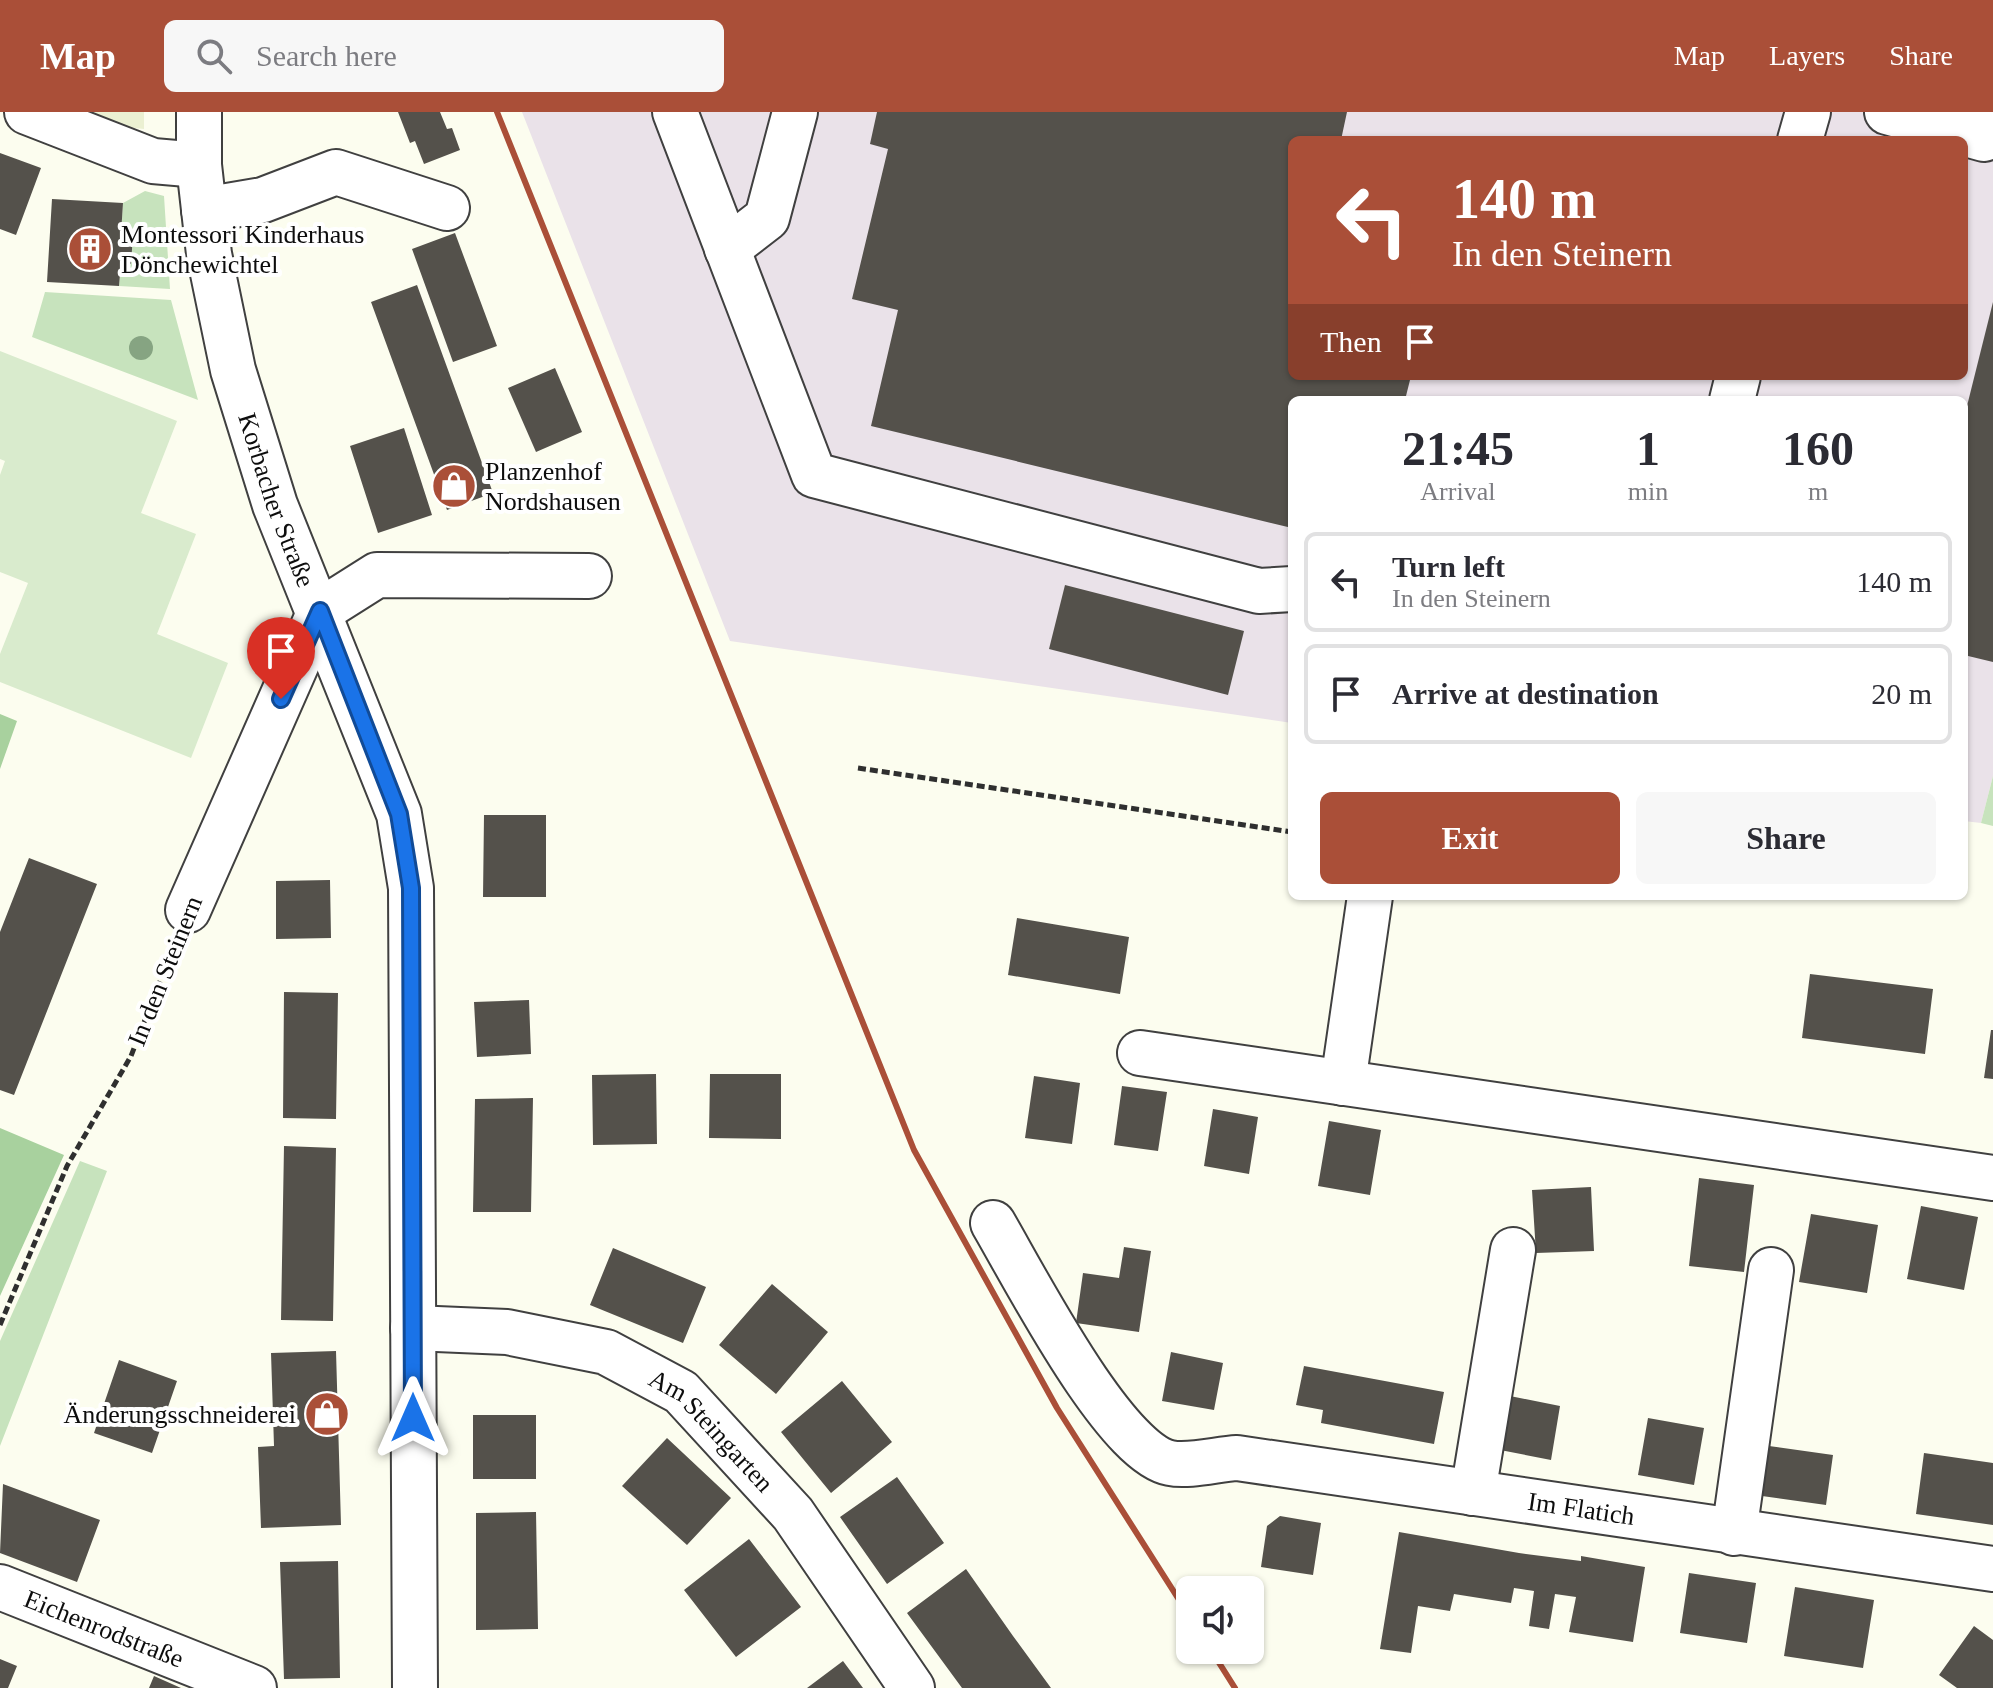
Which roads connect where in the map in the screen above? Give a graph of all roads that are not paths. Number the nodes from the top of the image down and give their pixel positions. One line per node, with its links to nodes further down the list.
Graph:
1 (27, 112): 9 (street)
2 (199, 112): 9 (street, Korbacher Straße)
3 (675, 112): 12 (street)
4 (795, 112): 12 (street)
5 (1808, 112): 8 (street)
6 (1887, 112): 7 (street)
7 (1981, 112)
8 (1801, 136)
9 (199, 165): 11 (street, Korbacher Straße)
10 (447, 208): 11 (street)
11 (204, 210): 15 (street, Korbacher Straße)
12 (727, 249): 14 (street)
13 (589, 576): 15 (street)
14 (1288, 589)
15 (320, 611): 17 (street, In den Steinern); 24 (street, Korbacher Straße)
16 (1369, 900): 19 (street)
17 (188, 910)
18 (1140, 1053): 19 (street)
19 (1343, 1083): 20 (street)
20 (1993, 1178)
21 (993, 1223): 25 (street, Im Flatich)
22 (1513, 1250): 25 (street)
23 (1771, 1270): 26 (street)
24 (413, 1328): 30 (street, Korbacher Straße); 31 (street, Am Steingarten)
25 (1473, 1493): 26 (street, Im Flatich)
26 (1734, 1533): 27 (street, Im Flatich)
27 (1993, 1569)
28 (0, 1587): 29 (street, Eichenrodstraße)
29 (254, 1688)
30 (415, 1688)
31 (912, 1688)

